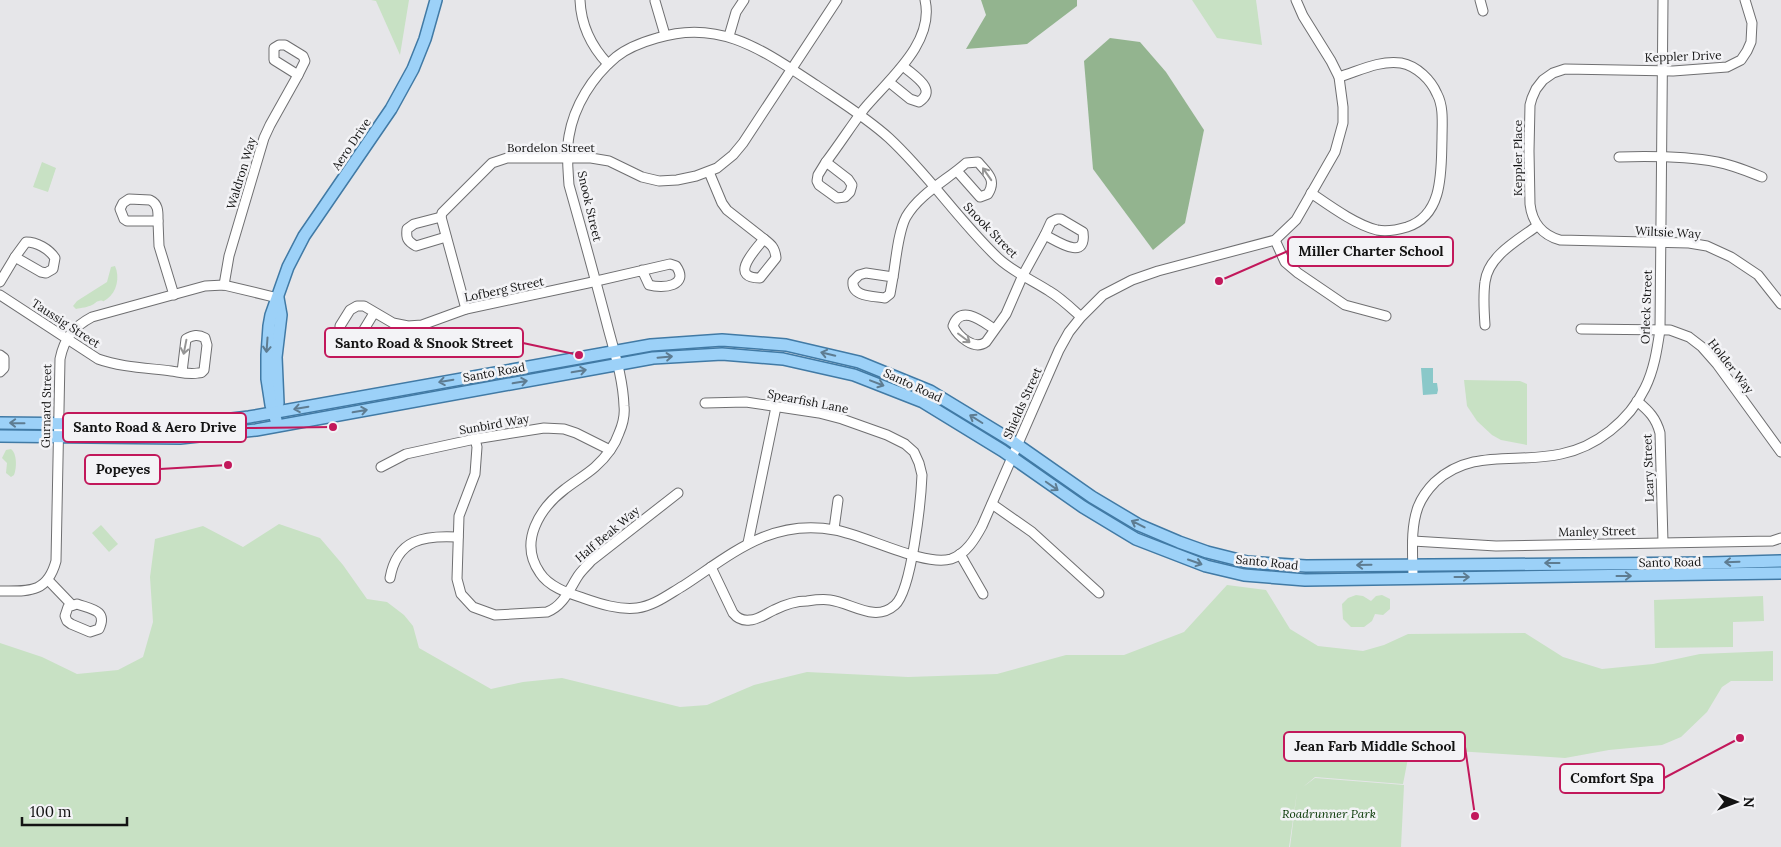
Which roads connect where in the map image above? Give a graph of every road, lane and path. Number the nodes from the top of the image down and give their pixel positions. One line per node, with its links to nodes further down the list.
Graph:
1 (436, 0): 49 (main road, Aero Drive)
2 (580, 0): 14 (street)
3 (655, 0): 12 (street)
4 (744, 0): 13 (street)
5 (837, 0): 16 (street, Bordelon Street)
6 (925, 0): 15 (street)
7 (1296, 0): 20 (street, Shields Street)
8 (1480, 0): 11 (street)
9 (1663, 0): 17 (street, Orleck Street)
10 (1745, 0): 17 (street, Keppler Drive)
11 (1482, 11)
12 (665, 35): 13 (street, Snook Street); 14 (street, Snook Street)
13 (729, 36): 16 (street, Snook Street)
14 (608, 64): 25 (street, Snook Street)
15 (903, 66): 21 (street); 21 (street)
16 (792, 70): 22 (street, Snook Street); 28 (street, Bordelon Street)
17 (1662, 70): 18 (street, Keppler Drive); 23 (street, Orleck Street)
18 (1590, 71): 34 (street, Keppler Place)
19 (298, 75): 46 (street, Waldron Way)
20 (1339, 77): 31 (street, Shields Street); 31 (street)
21 (889, 82): 22 (street)
22 (860, 115): 26 (street); 30 (street, Snook Street)
23 (1662, 156): 24 (street); 29 (street); 39 (street, Orleck Street)
24 (1619, 157)
25 (567, 158): 28 (street, Bordelon Street); 32 (street, Bordelon Street); 44 (street, Snook Street)
26 (826, 162)
27 (957, 171): 30 (street)
28 (709, 172): 37 (street)
29 (1762, 177)
30 (935, 188): 42 (street, Snook Street); 43 (street)
31 (1311, 193): 38 (street, Shields Street)
32 (441, 217): 36 (street); 36 (street)
33 (158, 222): 48 (street)
34 (1537, 226): 39 (street, Wiltsie Way); 55 (street)
35 (1045, 235): 42 (street)
36 (446, 237): 51 (street)
37 (764, 238)
38 (1275, 240): 53 (street); 54 (street, Shields Street)
39 (1660, 243): 50 (street, Wiltsie Way); 58 (street, Orleck Street)
40 (16, 257): 45 (street)
41 (642, 270): 44 (street, Lofberg Street)
42 (1022, 275): 54 (street, Snook Street); 56 (street)
43 (893, 277)
44 (596, 281): 51 (street, Lofberg Street); 60 (street, Snook Street)
45 (0, 282)
46 (224, 285): 48 (street, Gurnard Street); 49 (street, Gurnard Street)
47 (0, 295): 59 (street, Taussig Street)
48 (174, 295): 59 (street, Gurnard Street)
49 (278, 298): 68 (main road, Aero Drive)
50 (1781, 304)
51 (466, 309): 52 (street, Lofberg Street)
52 (374, 313)
53 (1386, 316)
54 (1081, 317): 75 (street, Shields Street)
55 (1485, 325)
56 (994, 329)
57 (1581, 329): 58 (street, Holder Way)
58 (1660, 330): 65 (street, Orleck Street); 77 (street, Holder Way)
59 (67, 339): 64 (street, Taussig Street); 70 (street, Gurnard Street)
60 (614, 351): 62 (street, Snook Street); 68 (main road, Santo Road, one-way to 68); 75 (main road, Santo Road, one-way to 60)
61 (0, 355): 63 (street)
62 (617, 364): 71 (main road, Santo Road, one-way to 62); 76 (street, Snook Street); 78 (main road, Santo Road, one-way to 78)
63 (0, 372)
64 (182, 372)
65 (1637, 401): 86 (street, Orleck Street); 87 (street, Leary Street)
66 (705, 403): 67 (street, Spearfish Lane)
67 (776, 407): 88 (street); 90 (street, Spearfish Lane)
68 (275, 412): 70 (main road, Santo Road); 71 (main road, Aero Drive)
69 (0, 423): 70 (main road, Santo Road, one-way to 69)
70 (58, 424): 73 (street, Gurnard Street)
71 (278, 426): 73 (main road, Santo Road)
72 (0, 436): 73 (main road, Santo Road)
73 (58, 437): 97 (street, Gurnard Street)
74 (475, 439): 76 (street, Sunbird Way); 79 (street, Sunbird Way); 84 (street, Half Beak Way)
75 (1017, 445): 78 (street, Shields Street); 92 (main road, Santo Road, one-way to 75)
76 (610, 450): 99 (street, Snook Street)
77 (1781, 452)
78 (1012, 458): 82 (street, Shields Street); 96 (main road, Santo Road, one-way to 96)
79 (381, 467)
80 (678, 493): 99 (street, Half Beak Way)
81 (838, 500): 83 (street)
82 (992, 504): 89 (street, Shields Street); 100 (street)
83 (834, 530): 88 (street); 90 (street)
84 (458, 536): 95 (street); 99 (street, Half Beak Way)
85 (1781, 538): 87 (street, Manley Street)
86 (1413, 541): 87 (street, Manley Street); 92 (street, Orleck Street)
87 (1663, 542)
88 (748, 543): 93 (street)
89 (960, 554): 90 (street); 101 (street)
90 (913, 555): 93 (street, Spearfish Lane)
91 (1781, 561): 92 (main road, Santo Road, one-way to 92)
92 (1413, 564): 96 (street, Orleck Street)
93 (711, 568): 99 (street)
94 (1781, 573): 96 (main road, Santo Road, one-way to 94)
95 (390, 578)
96 (1413, 578)
97 (48, 580): 98 (street); 102 (street)
98 (0, 591)
99 (568, 592)
100 (1099, 593)
101 (983, 594)
102 (72, 605)

